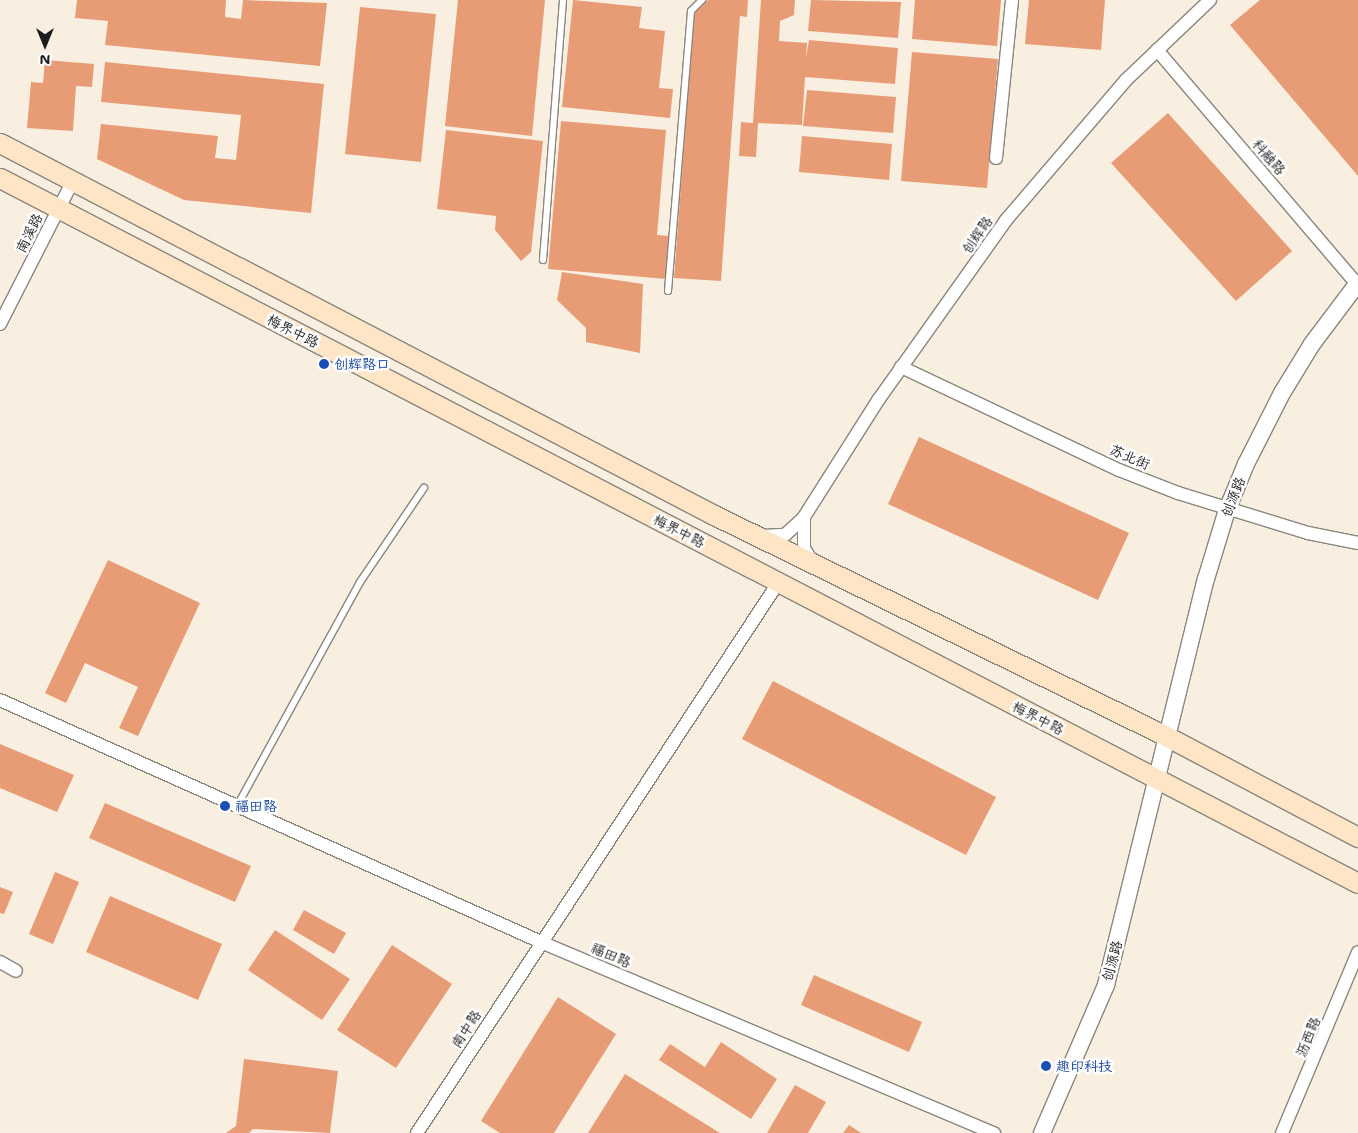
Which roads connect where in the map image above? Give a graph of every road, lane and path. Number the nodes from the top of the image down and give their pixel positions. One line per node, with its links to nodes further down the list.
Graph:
1 (564, 0): 11 (lane)
2 (702, 0): 13 (lane)
3 (1012, 0): 7 (street)
4 (1210, 0): 5 (street, 创辉路)
5 (1157, 50): 12 (street, 科融路); 15 (street, 创辉路)
6 (0, 144): 9 (main road)
7 (996, 158)
8 (0, 178): 10 (main road, 梅界中路)
9 (73, 181): 10 (street, 南溪路); 19 (main road)
10 (58, 209): 14 (street, 南溪路); 22 (main road, 梅界中路)
11 (543, 260)
12 (1358, 284): 17 (street, 创源路)
13 (668, 291)
14 (0, 324)
15 (901, 367): 17 (street, 苏北街); 18 (street, 创辉路)
16 (424, 488): 26 (lane)
17 (1228, 510): 20 (street, 苏北街); 24 (street, 创源路)
18 (804, 517): 19 (street, 创辉路); 21 (street)
19 (755, 535): 21 (main road)
20 (1358, 543)
21 (813, 564): 24 (main road)
22 (778, 583): 25 (main road, 梅界中路); 29 (street, 南中路)
23 (0, 700): 26 (street, 福田路)
24 (1168, 736): 25 (street, 创源路); 27 (main road)
25 (1158, 781): 28 (main road, 梅界中路); 35 (street, 创源路)
26 (237, 806): 29 (street, 福田路)
27 (1358, 837)
28 (1358, 883)
29 (541, 942): 33 (street, 南中路); 34 (street, 福田路)
30 (1358, 952): 36 (street, 沥西路)
31 (0, 962): 32 (street)
32 (16, 971)
33 (416, 1133)
34 (994, 1133)
35 (1042, 1133)
36 (1282, 1133)

